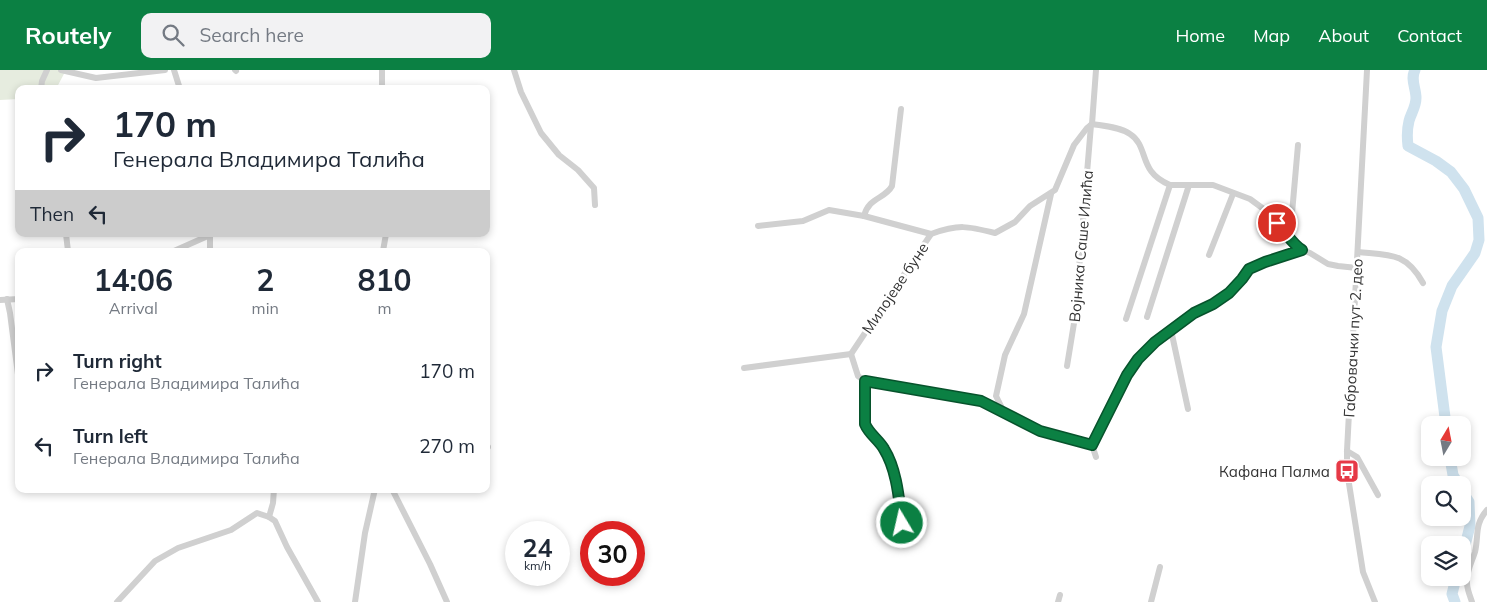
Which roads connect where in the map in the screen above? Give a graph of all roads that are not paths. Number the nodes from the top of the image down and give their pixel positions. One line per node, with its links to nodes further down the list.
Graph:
1 (47, 70): 9 (street)
2 (61, 70): 3 (street)
3 (165, 70)
4 (174, 70): 10 (street)
5 (382, 70): 11 (street)
6 (514, 70): 19 (street)
7 (1096, 70): 13 (street, Војника Саше Илића)
8 (1367, 70): 27 (street, Габровачки пут 2. део)
9 (42, 85)
10 (179, 85)
11 (382, 85)
12 (901, 109): 20 (street)
13 (1090, 126): 15 (street); 17 (street); 37 (street, Војника Саше Илића)
14 (1298, 145): 23 (street)
15 (1170, 185): 16 (street); 33 (street)
16 (1189, 185): 18 (street); 32 (street)
17 (1051, 194): 22 (street, Милојеве буне); 41 (street)
18 (1233, 194): 23 (street); 28 (street)
19 (595, 205)
20 (864, 216): 21 (street); 22 (street)
21 (758, 226)
22 (931, 234): 36 (street, Милојеве буне)
23 (1290, 236): 26 (street)
24 (204, 237): 25 (street)
25 (180, 248)
26 (1302, 250): 29 (street); 34 (street)
27 (1358, 252): 29 (street, Габровачки пут 2. део); 30 (street)
28 (1209, 255)
29 (1357, 268): 43 (street, Габровачки пут 2. део)
30 (1423, 283)
31 (3, 300): 35 (street)
32 (1147, 317)
33 (1126, 319)
34 (1171, 330): 40 (street); 42 (street)
35 (15, 351)
36 (850, 354): 38 (street); 39 (street)
37 (1067, 366)
38 (744, 368)
39 (865, 381): 41 (street); 51 (street)
40 (1188, 409)
41 (1005, 414): 42 (street)
42 (1092, 445): 44 (street)
43 (1347, 451): 48 (street); 60 (street, Габровачки пут 2. део)
44 (1096, 457)
45 (274, 493): 50 (street)
46 (373, 493): 56 (street)
47 (394, 493): 57 (street)
48 (1378, 495)
49 (1487, 510): 61 (street)
50 (269, 517): 54 (street); 55 (street)
51 (903, 533)
52 (1160, 567): 59 (street)
53 (1060, 595): 58 (street)
54 (117, 602)
55 (318, 602)
56 (355, 602)
57 (448, 602)
58 (1058, 602)
59 (1151, 602)
60 (1375, 602)
61 (1472, 602)

